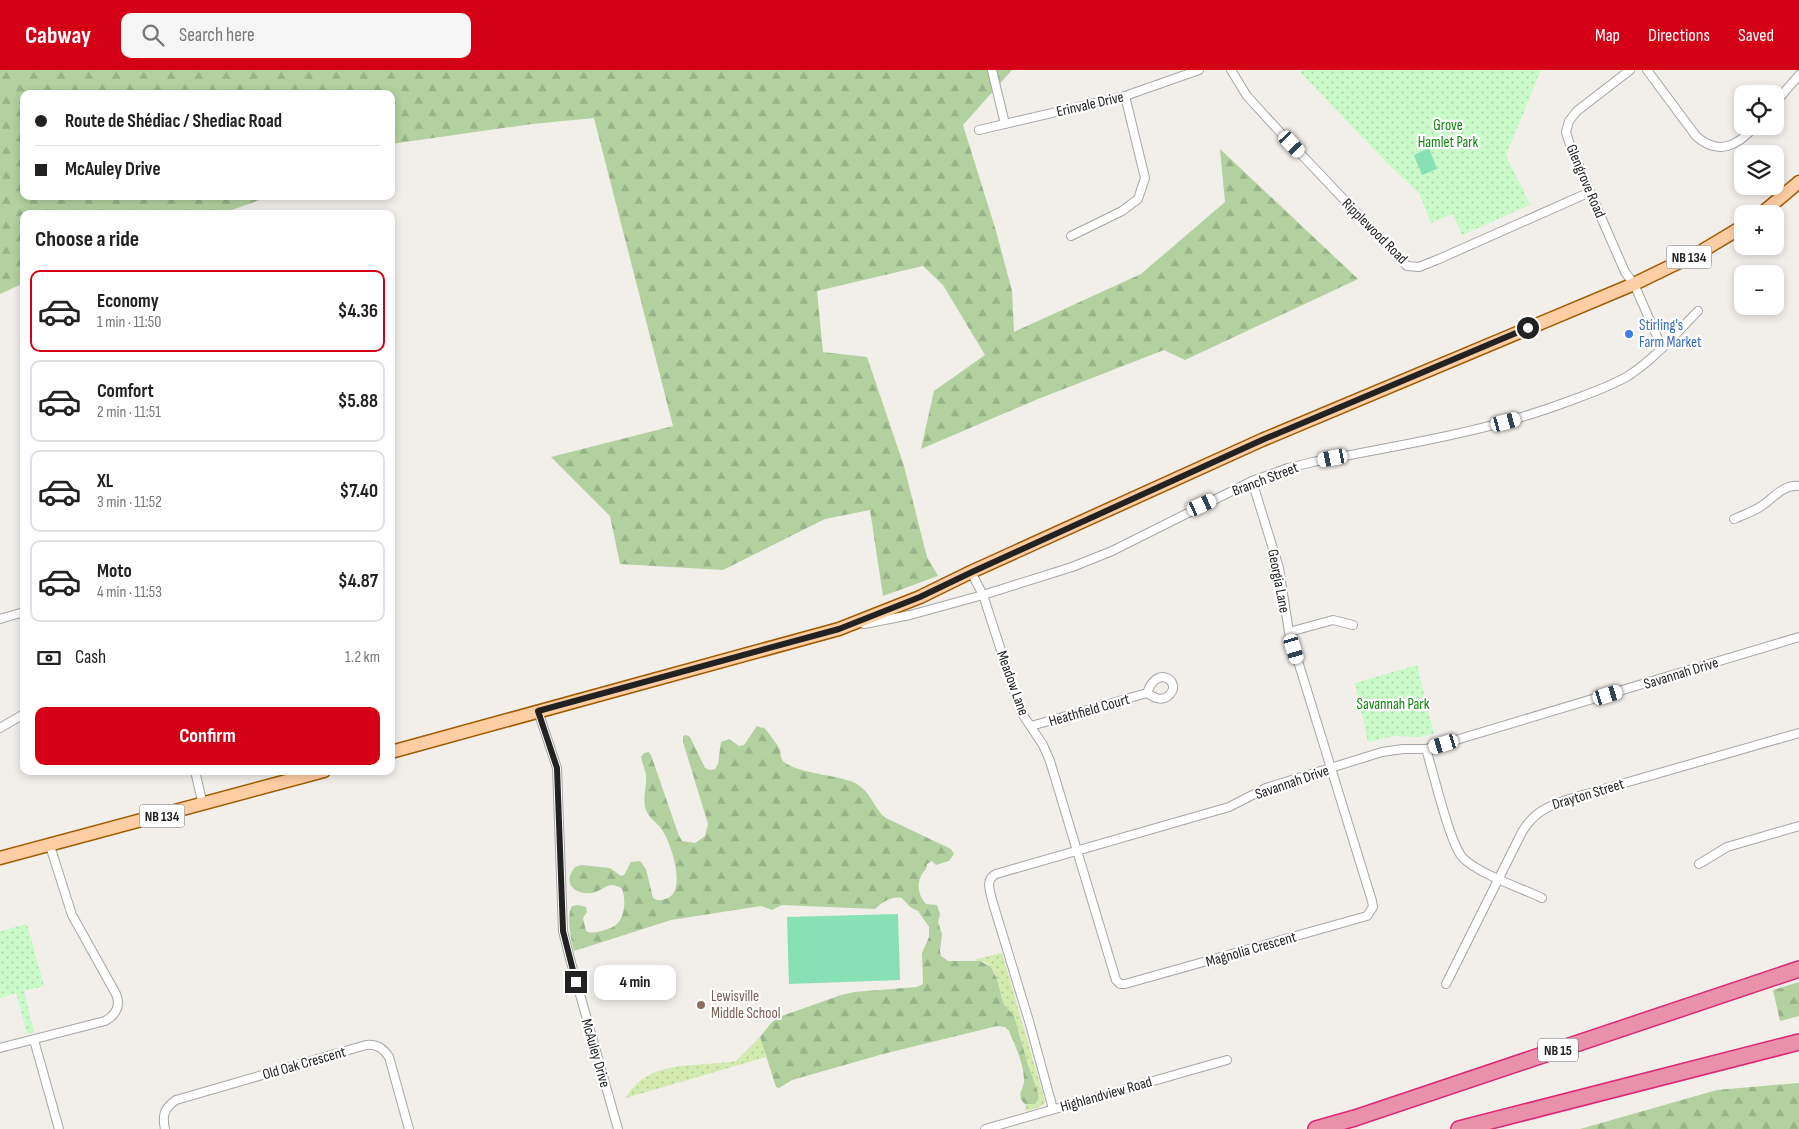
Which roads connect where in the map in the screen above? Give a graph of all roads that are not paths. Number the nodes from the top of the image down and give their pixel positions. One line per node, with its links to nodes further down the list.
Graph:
1 (992, 70): 9 (street)
2 (1199, 70): 8 (street, Erinvale Drive)
3 (1231, 70): 13 (street, Ripplewood Road)
4 (1630, 70): 13 (street, Glengrove Road)
5 (1646, 70): 11 (street)
6 (1799, 75): 7 (street)
7 (1784, 92)
8 (1125, 96): 9 (street, Erinvale Drive); 16 (street)
9 (1005, 124): 10 (street, Erinvale Drive)
10 (980, 130)
11 (1748, 135)
12 (1799, 182): 14 (main road)
13 (1590, 192): 17 (street, Glengrove Road)
14 (1772, 205)
15 (1734, 232): 17 (main road, NB 134)
16 (1071, 236)
17 (1634, 284): 19 (street); 23 (main road, NB 134)
18 (1698, 311): 19 (street, Branch Street)
19 (1662, 348): 20 (street, Branch Street)
20 (1252, 482): 24 (street, Branch Street); 29 (street, Georgia Lane)
21 (1799, 486): 22 (street)
22 (1734, 519)
23 (972, 572): 24 (street, Meadow Lane); 28 (main road, NB 134)
24 (983, 596): 28 (street, Branch Street); 34 (street, Meadow Lane)
25 (20, 613): 26 (street)
26 (0, 619)
27 (1353, 625): 29 (street)
28 (839, 629): 32 (main road, NB 134)
29 (1289, 632): 39 (street, Georgia Lane)
30 (1799, 637): 37 (street, Savannah Drive)
31 (1146, 693): 34 (street, Heathfield Court)
32 (538, 711): 38 (main road, NB 134); 60 (street, McAuley Drive)
33 (20, 716): 35 (street)
34 (1031, 726): 45 (street, Meadow Lane)
35 (0, 728)
36 (1799, 733): 48 (street, Drayton Street)
37 (1426, 749): 39 (street, Savannah Drive); 48 (street)
38 (395, 751)
39 (1330, 768): 45 (street, Savannah Drive); 45 (street, Magnolia Crescent)
40 (196, 775): 42 (street)
41 (297, 775): 42 (main road, NB 134)
42 (203, 805): 44 (main road, NB 134)
43 (1799, 826): 47 (street)
44 (50, 846): 46 (main road, NB 134); 52 (street)
45 (1076, 850): 56 (street, Savannah Drive)
46 (0, 858)
47 (1699, 864)
48 (1499, 878): 49 (street); 51 (street, Drayton Street)
49 (1542, 898)
50 (1799, 969): 62 (highway, NB 15)
51 (1446, 984)
52 (34, 1040): 54 (street); 57 (street)
53 (1799, 1042): 63 (highway)
54 (0, 1048)
55 (1227, 1060): 56 (street, Highlandview Road)
56 (1053, 1109): 61 (street, Highlandview Road)
57 (58, 1129)
58 (165, 1129): 59 (street, Old Oak Crescent)
59 (409, 1129)
60 (618, 1129)
61 (985, 1129)
62 (1316, 1129)
63 (1459, 1129)

